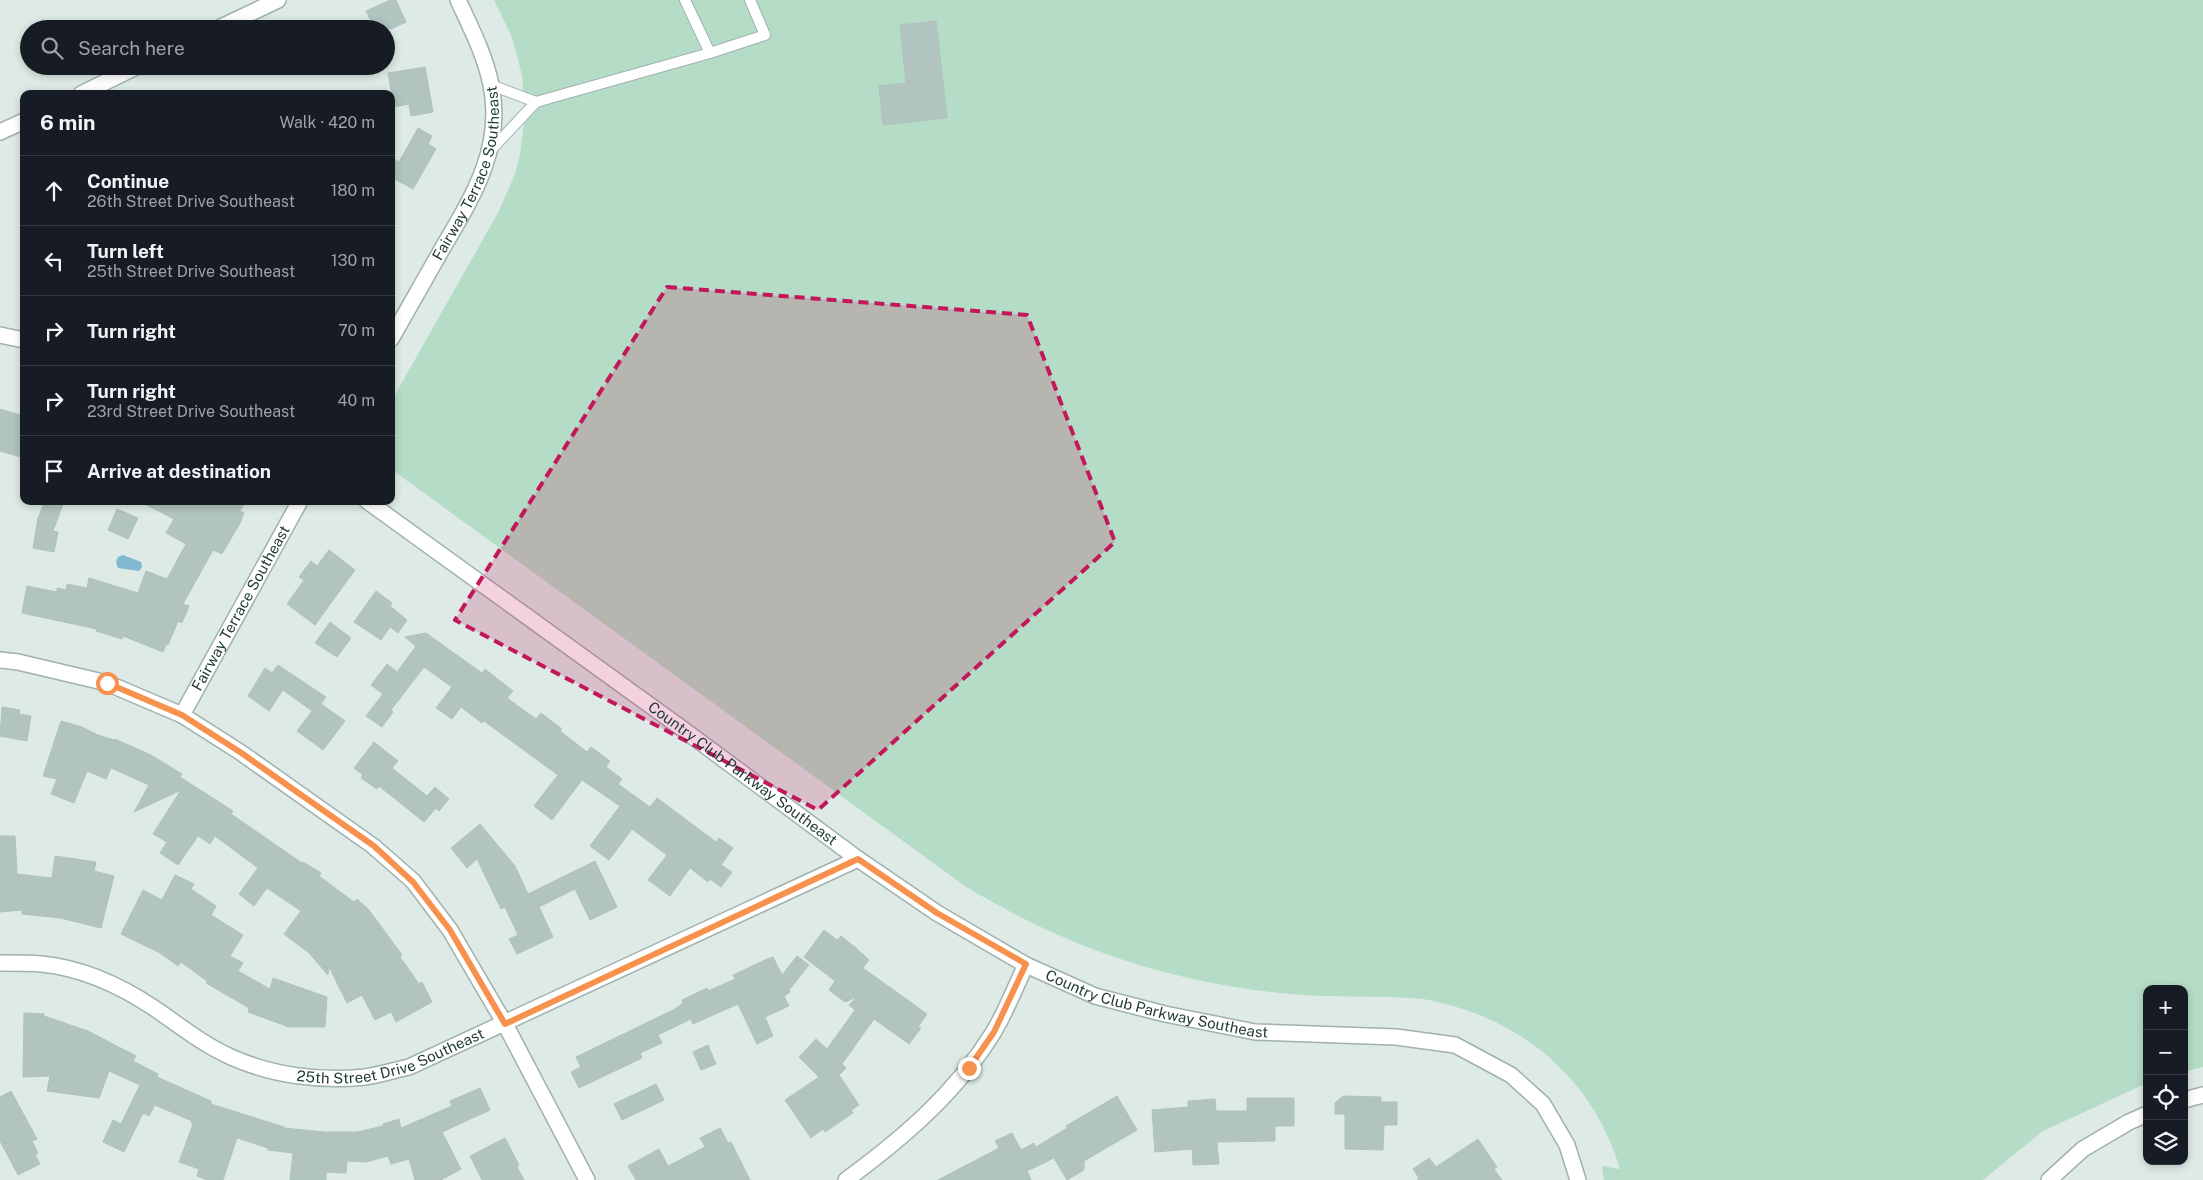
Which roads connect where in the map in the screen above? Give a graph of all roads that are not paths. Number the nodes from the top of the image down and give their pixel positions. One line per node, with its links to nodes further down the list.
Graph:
1 (278, 0): 5 (street)
2 (458, 0): 8 (street, Fairway Terrace Southeast)
3 (685, 0): 6 (lane)
4 (750, 0): 6 (lane)
5 (236, 20)
6 (710, 53): 10 (lane)
7 (119, 75): 9 (street)
8 (491, 85): 10 (lane); 13 (street, Fairway Terrace Southeast)
9 (88, 90)
10 (536, 102): 13 (lane)
11 (20, 123): 12 (street)
12 (0, 132)
13 (490, 151): 14 (street, Fairway Terrace Southeast)
14 (395, 332)
15 (0, 335): 16 (street)
16 (20, 339)
17 (298, 505): 20 (street, Fairway Terrace Southeast)
18 (373, 505): 21 (street, Country Club Parkway Southeast)
19 (0, 660): 20 (street)
20 (182, 715): 24 (street)
21 (858, 859): 23 (street, Country Club Parkway Southeast); 24 (street, 25th Street Drive Southeast)
22 (0, 963): 24 (street, 25th Street Drive Southeast)
23 (1026, 964): 29 (street); 30 (street, Country Club Parkway Southeast)
24 (505, 1024): 28 (street)
25 (2203, 1095): 26 (street)
26 (2188, 1099)
27 (2143, 1116): 31 (street)
28 (587, 1180)
29 (846, 1180)
30 (1578, 1180)
31 (2049, 1180)

